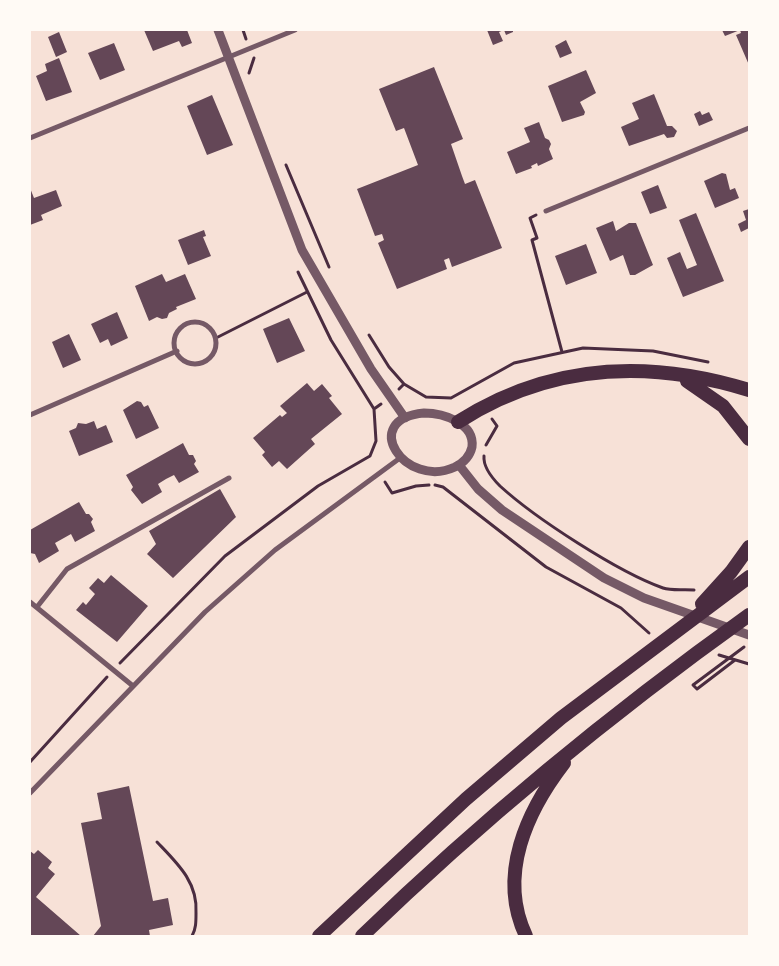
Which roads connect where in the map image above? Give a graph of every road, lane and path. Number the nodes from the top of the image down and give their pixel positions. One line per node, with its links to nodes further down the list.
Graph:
1 (218, 30): 5 (street)
2 (242, 30): 4 (path)
3 (295, 30): 4 (street)
4 (250, 48): 5 (street); 6 (path)
5 (228, 57): 8 (street); 12 (street)
6 (249, 74)
7 (749, 128): 10 (street)
8 (30, 138)
9 (285, 164): 11 (path)
10 (546, 211): 16 (path)
11 (333, 276)
12 (321, 286): 14 (path); 23 (street)
13 (366, 330): 18 (path)
14 (216, 338): 15 (street); 15 (street)
15 (176, 352): 22 (street)
16 (562, 352)
17 (670, 374): 20 (highway); 21 (highway); 25 (highway)
18 (404, 384)
19 (470, 388): 21 (path)
20 (749, 390)
21 (483, 406): 24 (highway); 33 (path)
22 (30, 415)
23 (405, 418): 24 (street); 27 (street)
24 (458, 422): 28 (street)
25 (749, 439)
26 (370, 456): 29 (path)
27 (400, 458): 28 (street); 29 (street)
28 (459, 464): 38 (street)
29 (380, 473): 39 (path); 44 (street)
30 (229, 478): 35 (street)
31 (749, 546): 37 (highway)
32 (749, 578): 37 (highway)
33 (702, 591)
34 (30, 602): 35 (street)
35 (37, 607): 44 (street)
36 (749, 615): 45 (highway)
37 (680, 629): 49 (highway)
38 (749, 635)
39 (658, 636)
40 (749, 643): 42 (path)
41 (726, 657): 42 (path)
42 (736, 660): 43 (path)
43 (749, 664)
44 (133, 686): 46 (street)
45 (583, 739): 50 (highway); 51 (highway)
46 (30, 793)
47 (156, 842): 48 (path)
48 (192, 936)
49 (320, 936)
50 (362, 936)
51 (526, 936)

